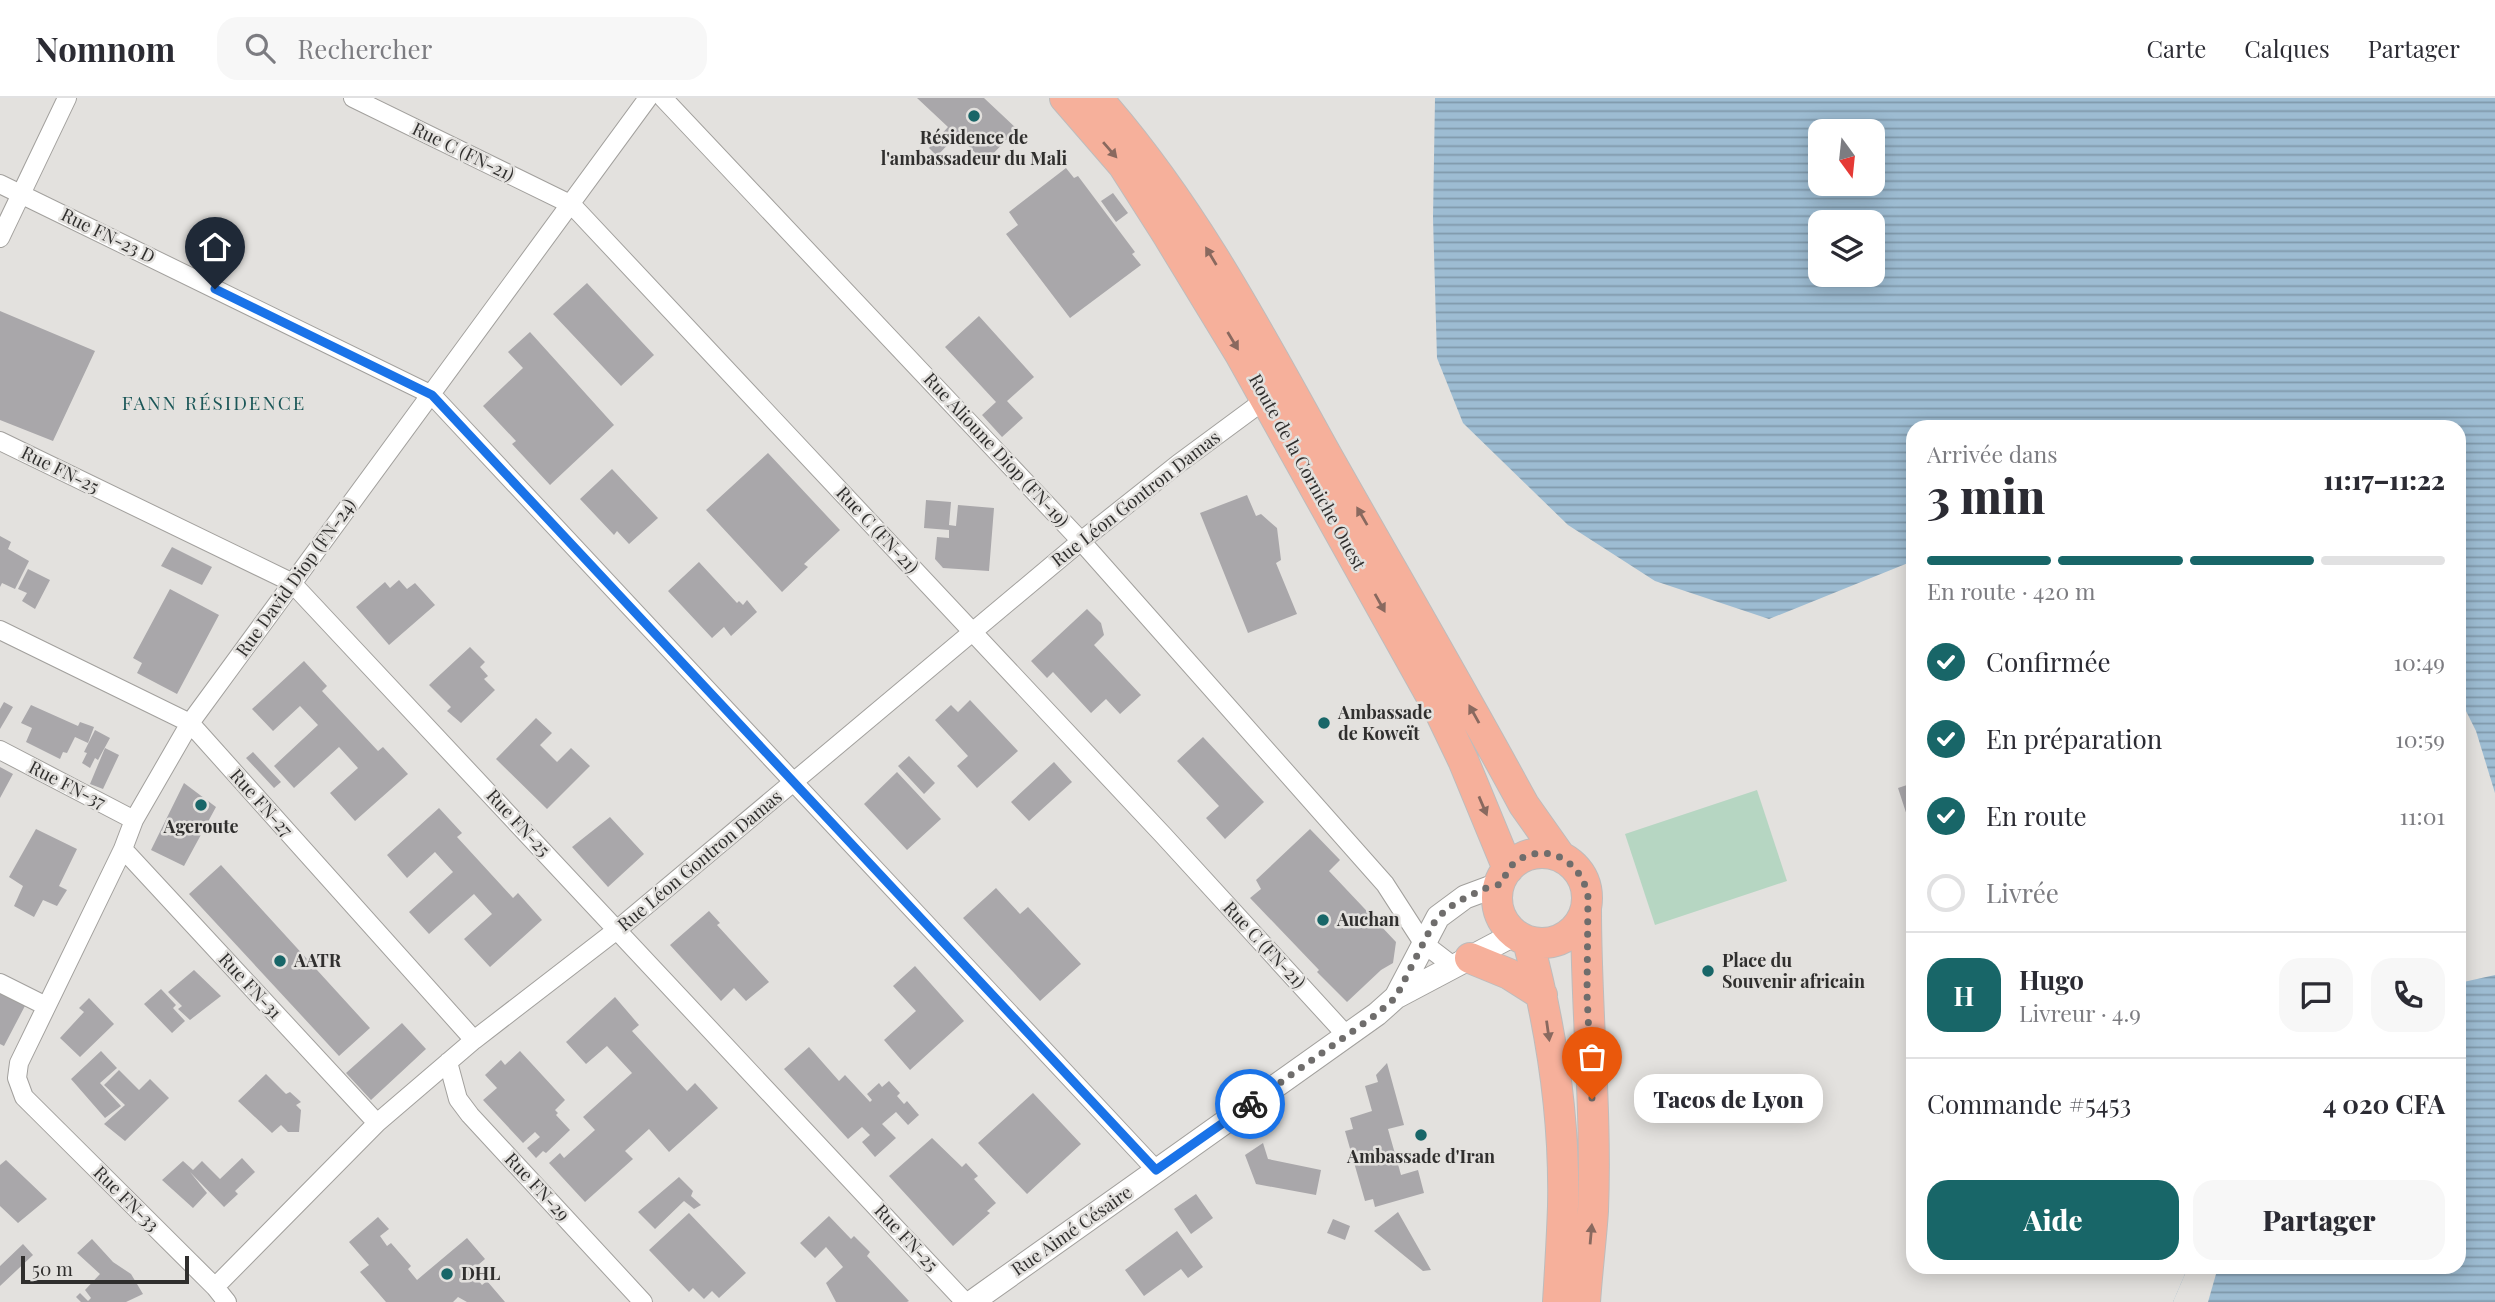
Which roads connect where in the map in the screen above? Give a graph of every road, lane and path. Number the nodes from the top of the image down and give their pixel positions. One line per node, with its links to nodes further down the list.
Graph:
1 (67, 98): 8 (street)
2 (353, 98): 9 (street, Rue C (FN-21))
3 (648, 98): 9 (street, Rue David Diop (FN-24))
4 (663, 98): 14 (street, Rue Alioune Diop (FN-19))
5 (1065, 98): 12 (highway, Route de la Corniche Ouest, one-way to 12)
6 (1097, 98): 23 (highway, Route de la Corniche Ouest, one-way to 6)
7 (0, 184): 8 (street, Rue FN-23 D)
8 (21, 194): 10 (street); 11 (street, Rue FN-23 D)
9 (572, 205): 11 (street, Rue David Diop (FN-24)); 17 (street, Rue C (FN-21))
10 (0, 238)
11 (432, 395): 15 (street, Rue David Diop (FN-24)); 20 (street, Rue FN-23 D)
12 (1266, 399): 14 (street, Rue Léon Gontron Damas); 24 (highway, Route de la Corniche Ouest, one-way to 24)
13 (0, 441): 15 (street, Rue FN-25)
14 (1081, 541): 17 (street, Rue Léon Gontron Damas); 28 (street, Rue Alioune Diop (FN-19))
15 (291, 582): 18 (street, Rue David Diop (FN-24)); 26 (street, Rue FN-25)
16 (0, 630): 18 (street, Rue FN-27)
17 (971, 632): 20 (street, Rue Léon Gontron Damas); 34 (street, Rue C (FN-21))
18 (190, 723): 21 (street, Rue David Diop (FN-24)); 35 (street, Rue FN-27)
19 (0, 750): 21 (street, Rue FN-37)
20 (795, 781): 26 (street, Rue Léon Gontron Damas); 39 (street, Rue FN-23 D)
21 (134, 820): 22 (street, Rue David Diop (FN-24))
22 (124, 849): 33 (street, Rue David Diop (FN-24)); 38 (street, Rue FN-31)
23 (1560, 856): 24 (highway); 25 (highway)
24 (1504, 876): 27 (highway); 28 (street)
25 (1586, 910): 27 (highway); 46 (highway, one-way to 25)
26 (618, 929): 35 (street, Rue Léon Gontron Damas); 43 (street, Rue FN-25)
27 (1521, 937): 29 (street); 31 (highway)
28 (1423, 943): 29 (street, Rue Alioune Diop (FN-19)); 32 (street)
29 (1462, 962): 31 (highway); 32 (street)
30 (0, 983): 33 (street)
31 (1542, 995): 45 (highway, one-way to 45)
32 (1396, 997): 34 (street, Rue Aimé Césaire)
33 (46, 1006): 37 (street, Rue David Diop (FN-24))
34 (1347, 1036): 39 (street, Rue Aimé Césaire)
35 (474, 1040): 36 (street, Rue Léon Gontron Damas)
36 (448, 1062): 38 (street, Rue Léon Gontron Damas); 42 (street, Rue FN-29)
37 (24, 1097): 40 (street, Rue FN-33)
38 (377, 1124): 40 (street, Rue Léon Gontron Damas)
39 (1156, 1170): 44 (street, Rue Aimé Césaire)
40 (215, 1287): 41 (street, Rue FN-33)
41 (227, 1302)
42 (643, 1302)
43 (965, 1302)
44 (972, 1302)
45 (1558, 1302)
46 (1585, 1302)

